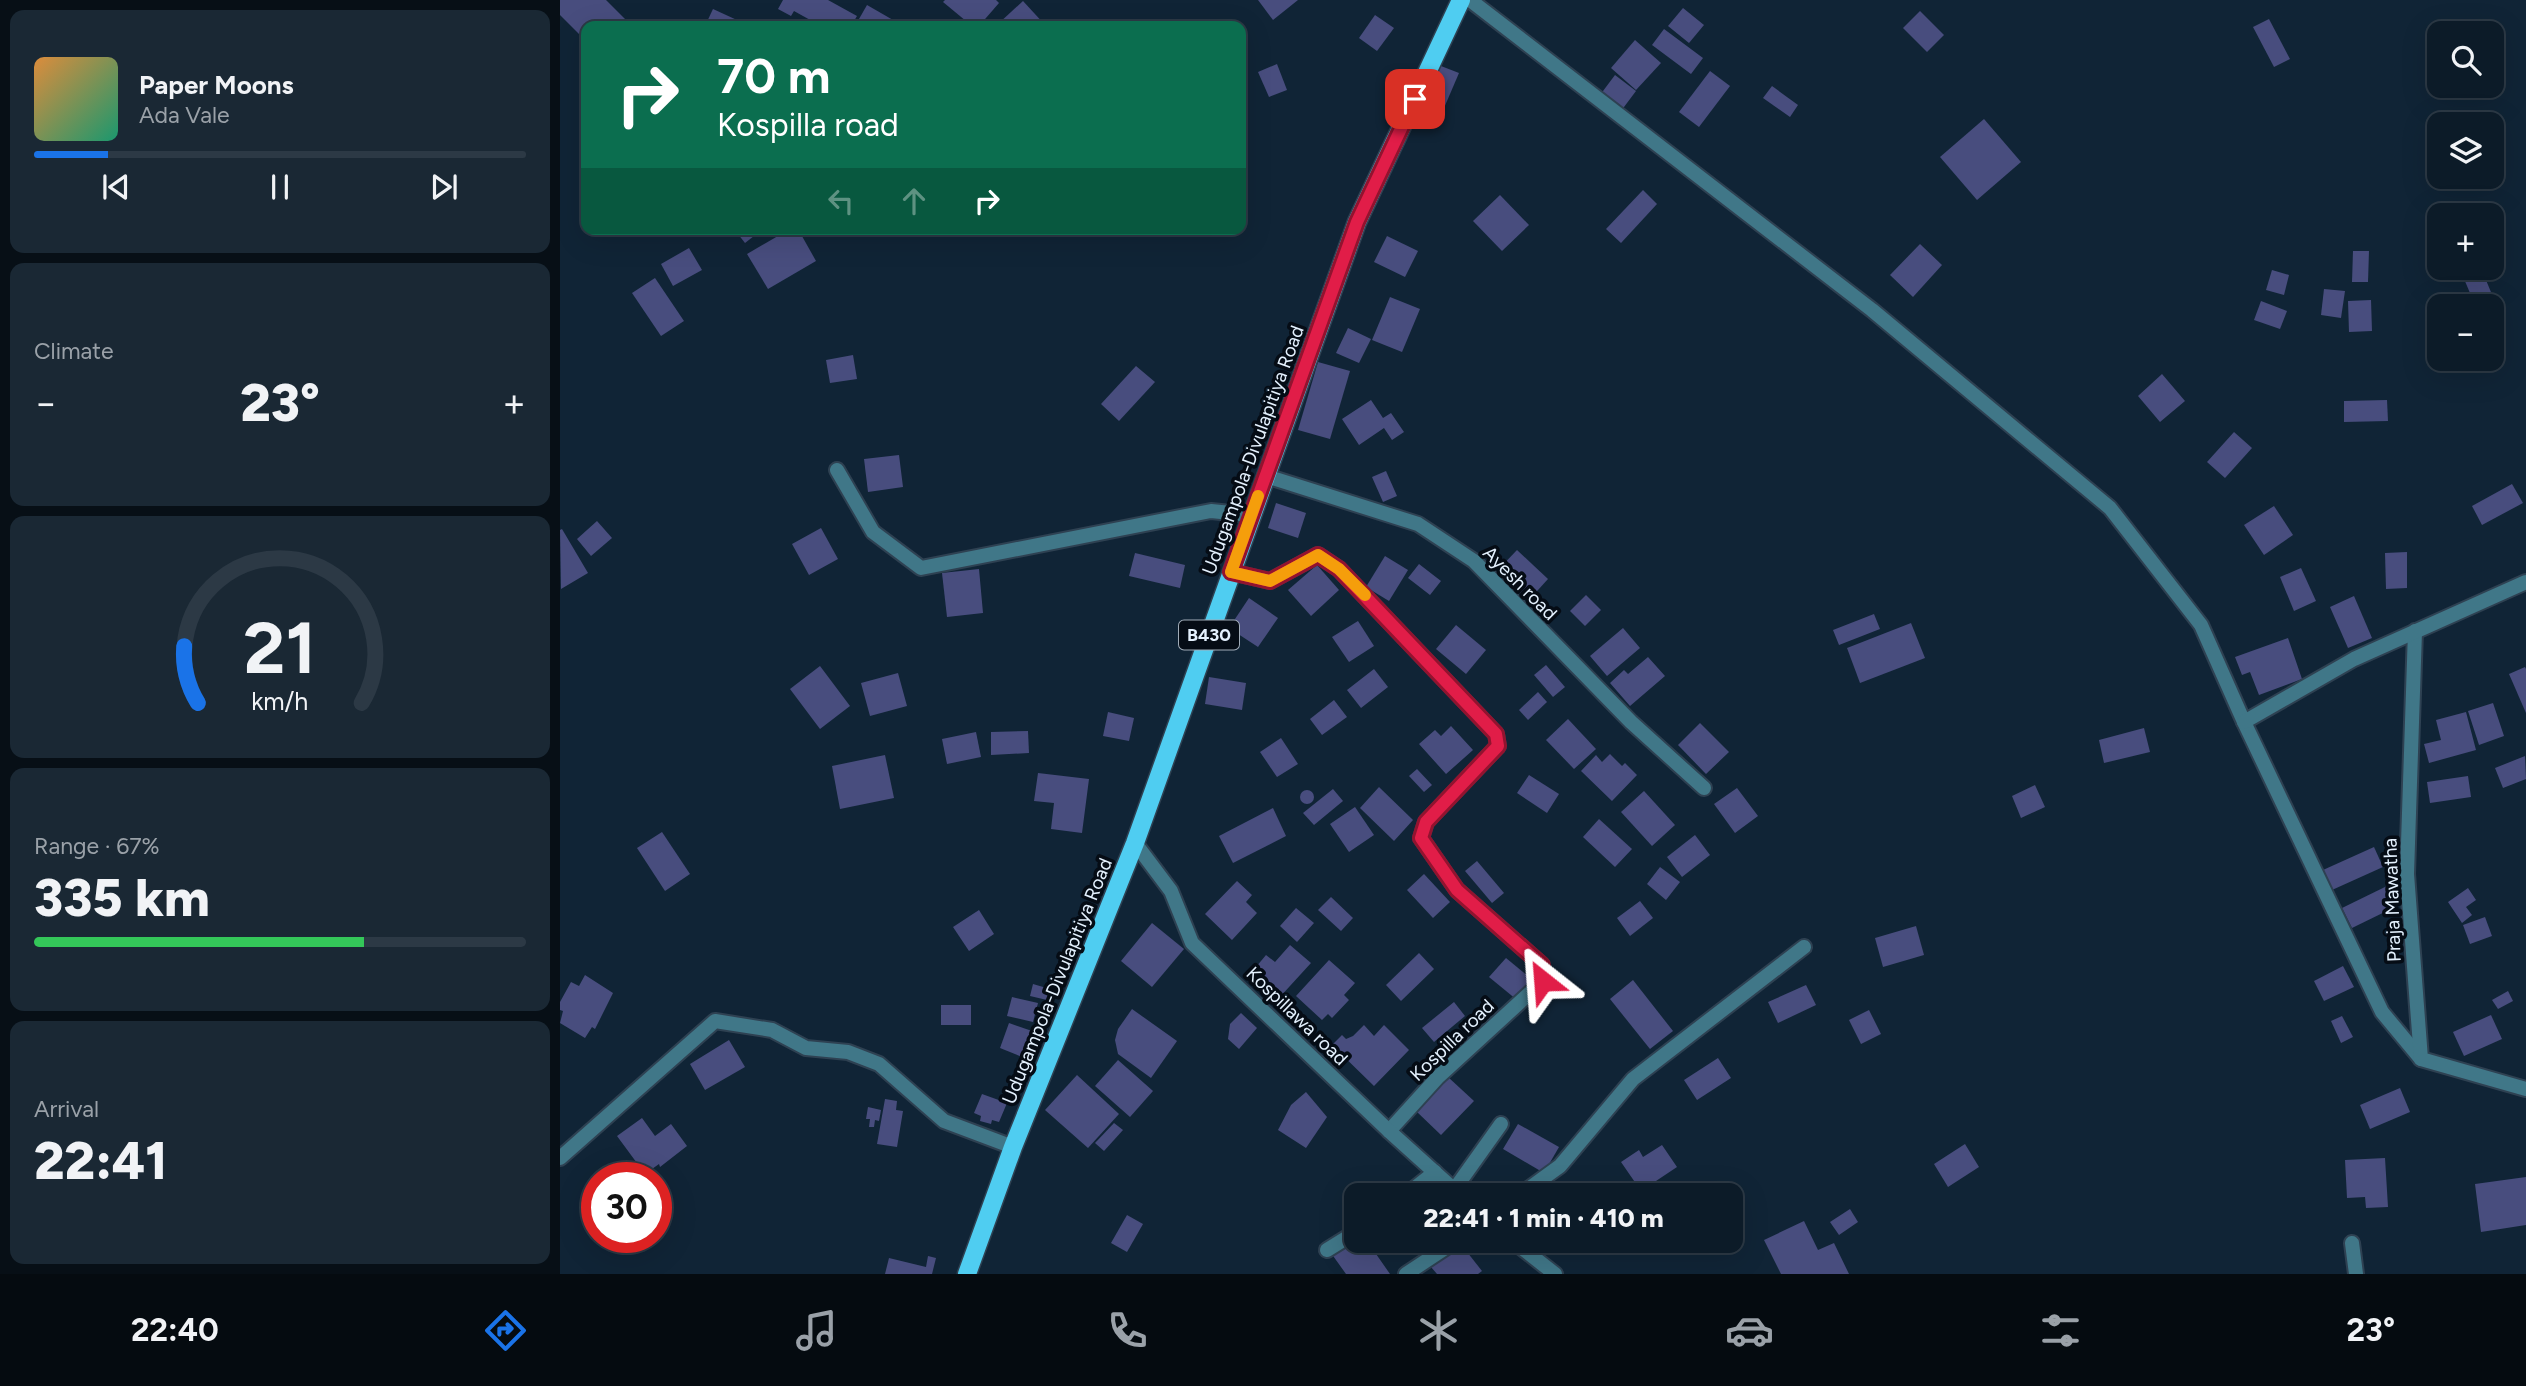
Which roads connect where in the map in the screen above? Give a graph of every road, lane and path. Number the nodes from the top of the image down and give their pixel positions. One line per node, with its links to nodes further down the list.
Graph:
1 (1461, 0): 4 (main road, Udugampola-Divulapitiya Road / B430)
2 (1470, 0): 9 (street)
3 (837, 470): 5 (street)
4 (1266, 475): 5 (main road, Udugampola-Divulapitiya Road / B430); 10 (street, Ayesh road)
5 (1251, 515): 6 (main road, Udugampola-Divulapitiya Road / B430)
6 (1231, 572): 11 (main road, Udugampola-Divulapitiya Road / B430); 16 (street, Kospilla road)
7 (2526, 582): 8 (street)
8 (2416, 631): 9 (street); 13 (street, Praja Mawatha)
9 (2244, 722): 13 (street)
10 (1704, 788)
11 (1135, 843): 16 (street, Kospillawa road); 17 (main road, Udugampola-Divulapitiya Road / B430)
12 (1804, 947): 23 (street)
13 (2421, 1059): 14 (street)
14 (2526, 1089)
15 (1501, 1124): 22 (street)
16 (1389, 1131): 19 (street, Kospillawa road)
17 (1013, 1147): 18 (street); 29 (main road, Udugampola-Divulapitiya Road / B430)
18 (560, 1158)
19 (1435, 1172): 20 (street); 21 (street, Kospillawa road)
20 (1421, 1183)
21 (1447, 1183)
22 (1463, 1183)
23 (1537, 1183)
24 (1344, 1239): 26 (street)
25 (2352, 1243): 32 (street)
26 (1326, 1250)
27 (1438, 1253): 30 (street)
28 (1528, 1253): 31 (street)
29 (967, 1274)
30 (1406, 1274)
31 (1555, 1274)
32 (2356, 1274)

